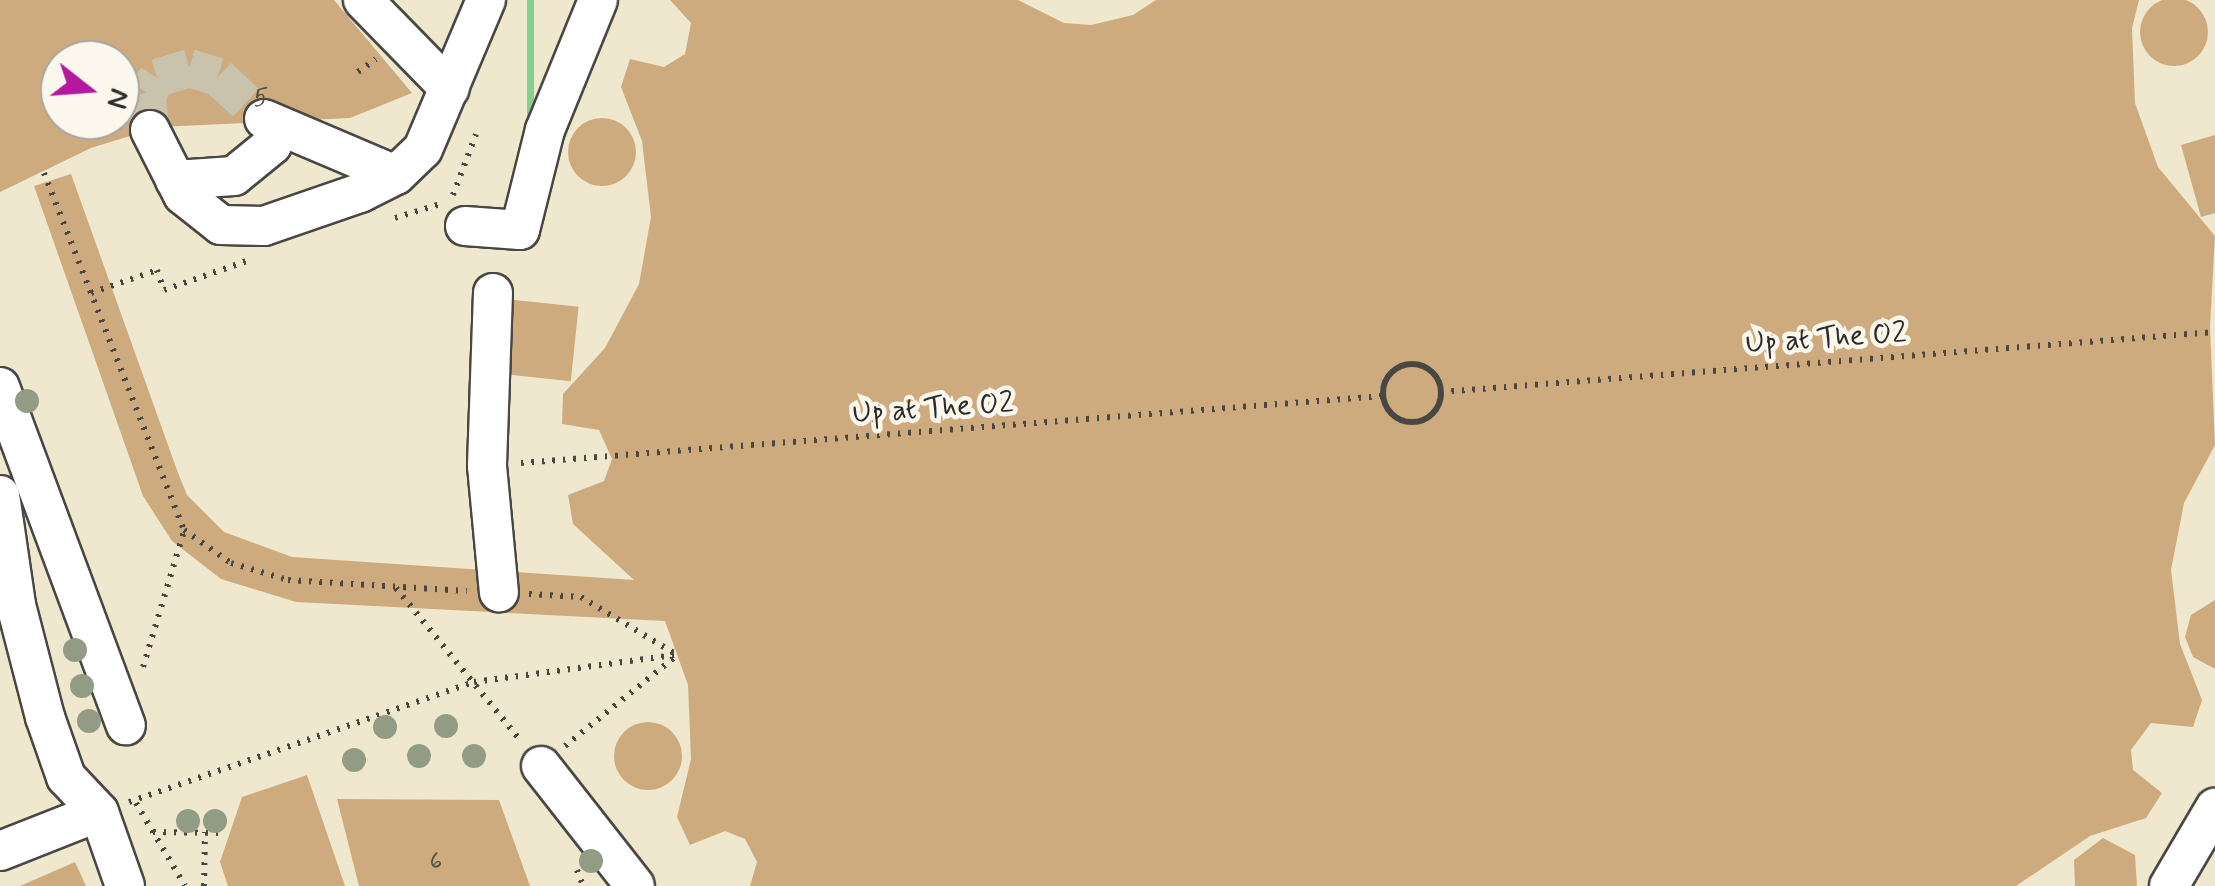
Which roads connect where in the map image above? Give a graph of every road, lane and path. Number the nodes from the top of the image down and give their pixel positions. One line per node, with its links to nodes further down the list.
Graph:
1 (486, 0): 4 (street)
2 (598, 0): 9 (street)
3 (381, 5): 4 (street)
4 (450, 89): 7 (street)
5 (150, 130): 8 (street)
6 (44, 173): 18 (path)
7 (396, 175): 8 (street); 8 (street)
8 (175, 180)
9 (465, 226)
10 (493, 292): 15 (street)
11 (2215, 332): 13 (path, Up at The O2)
12 (0, 388): 22 (street)
13 (1441, 392): 14 (path); 14 (path)
14 (1382, 396): 15 (path, Up at The O2)
15 (487, 466): 19 (street)
16 (0, 495): 17 (street)
17 (6, 579): 24 (street)
18 (396, 587): 19 (path); 21 (path)
19 (498, 592): 20 (path)
20 (676, 655): 21 (path); 23 (path)
21 (474, 682): 23 (path); 24 (path)
22 (126, 725)
23 (541, 766): 33 (street)
24 (118, 808): 26 (path); 29 (street); 30 (street)
25 (2215, 808): 34 (street)
26 (153, 832): 27 (path, bridge); 31 (path)
27 (205, 832): 28 (path, bridge); 32 (path)
28 (224, 833)
29 (0, 851)
30 (125, 886)
31 (185, 886)
32 (204, 886)
33 (635, 886)
34 (2169, 886)

